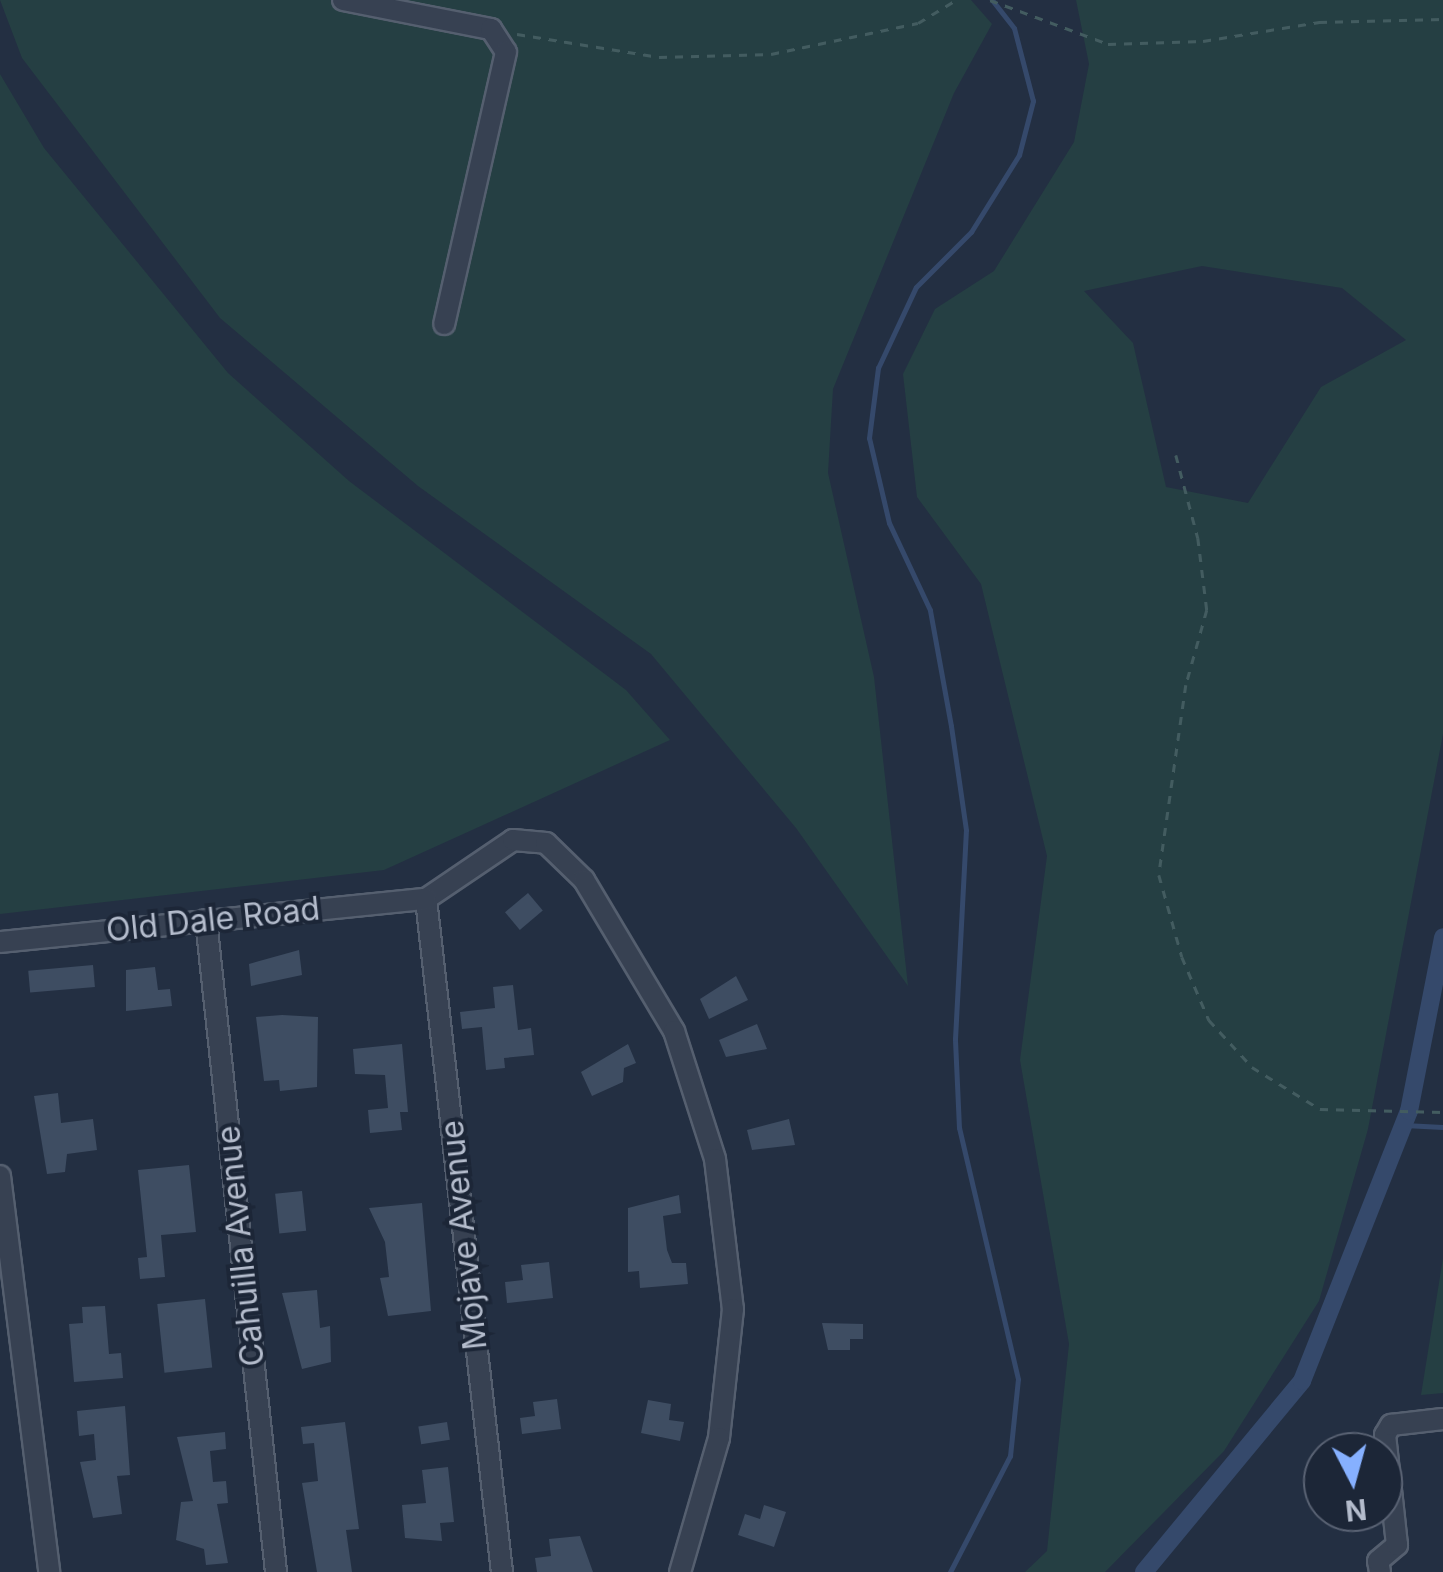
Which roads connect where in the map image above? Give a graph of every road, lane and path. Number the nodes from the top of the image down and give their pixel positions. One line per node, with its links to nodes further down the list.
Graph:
1 (344, 0): 5 (street)
2 (956, 0): 5 (path)
3 (990, 0): 4 (path)
4 (1443, 20)
5 (491, 29): 6 (street)
6 (444, 324)
7 (1176, 455): 11 (path)
8 (426, 899): 9 (street, Old Dale Road); 17 (street, Mojave Avenue); 18 (street)
9 (206, 920): 10 (street, Old Dale Road); 16 (street, Cahuilla Avenue)
10 (0, 942)
11 (1443, 1112)
12 (0, 1176): 13 (street)
13 (6, 1291): 15 (street)
14 (1443, 1419): 19 (street)
15 (49, 1572)
16 (276, 1572)
17 (502, 1572)
18 (680, 1572)
19 (1380, 1572)

